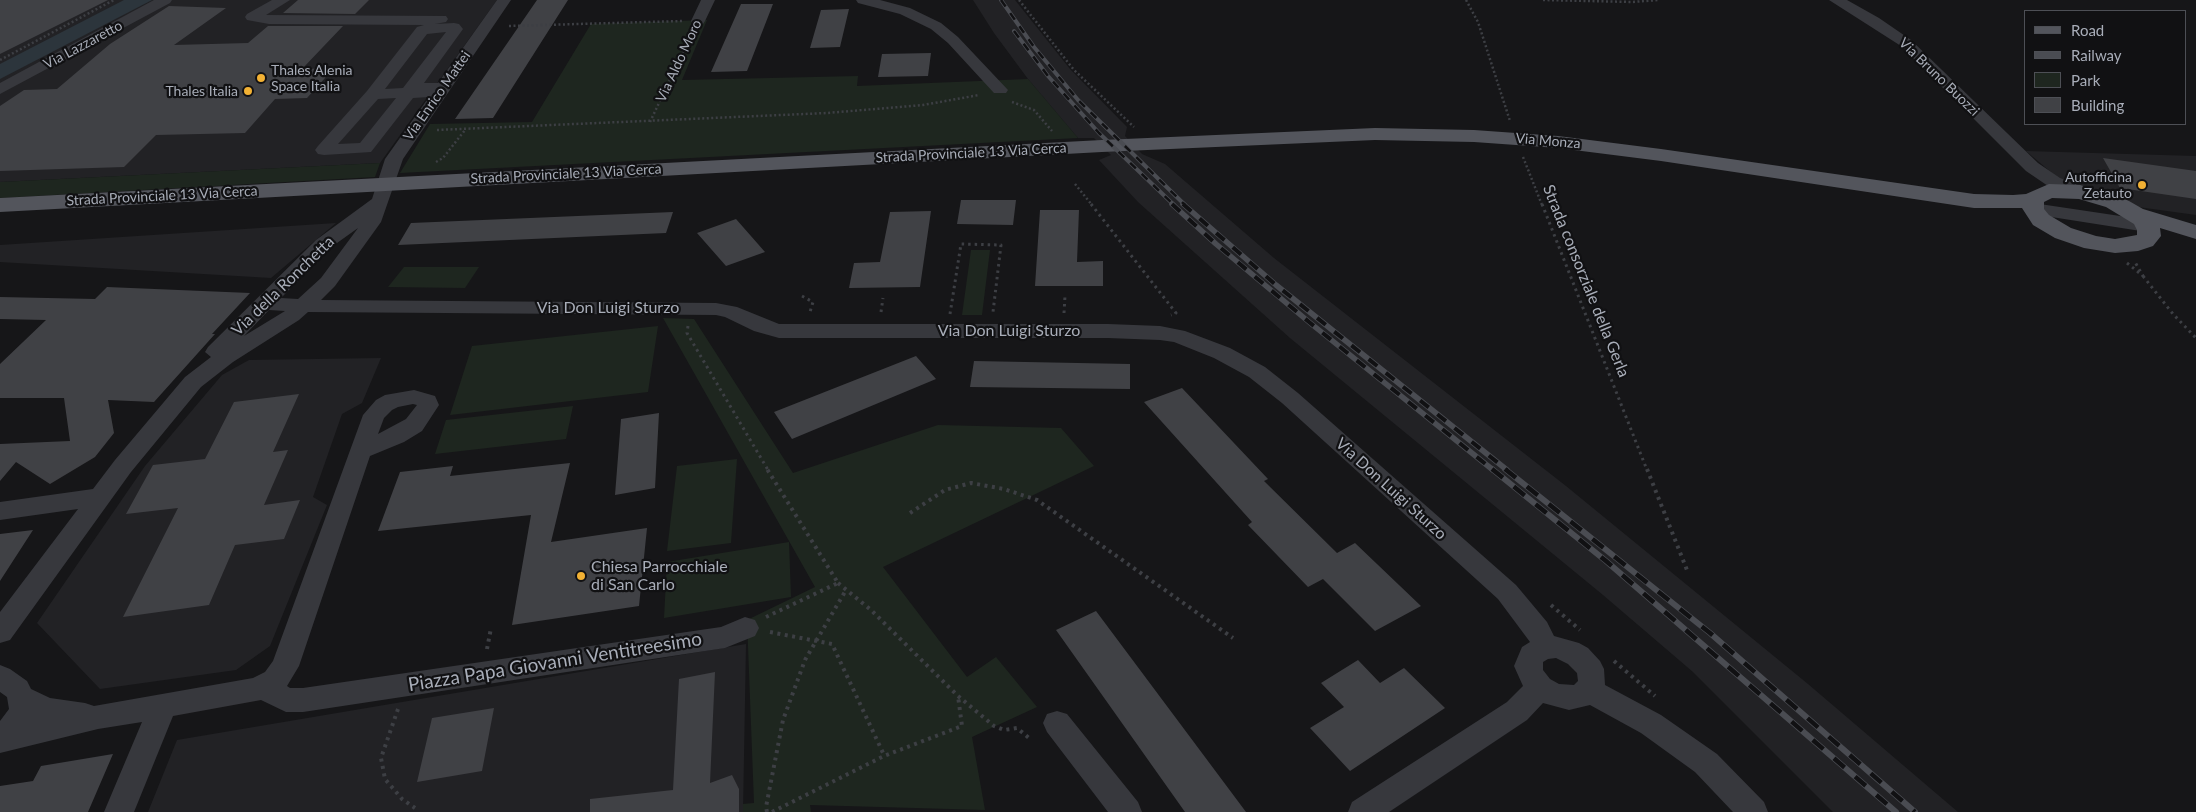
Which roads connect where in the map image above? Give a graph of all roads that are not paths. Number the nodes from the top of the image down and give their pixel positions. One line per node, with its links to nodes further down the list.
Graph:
1 (165, 0): 9 (street, Via Lazzaretto)
2 (283, 0): 7 (street)
3 (504, 0): 10 (street, Via Enrico Mattei)
4 (708, 0): 8 (street, Via Aldo Moro)
5 (864, 0): 11 (street)
6 (1836, 0): 15 (street, Via Bruno Buozzi)
7 (458, 16)
8 (698, 21)
9 (0, 89)
10 (441, 90): 12 (street); 17 (street, Via Enrico Mattei)
11 (1000, 90)
12 (410, 91): 13 (street); 13 (street); 13 (street)
13 (373, 94)
14 (1133, 145): 18 (main road, Strada Provinciale 13 Via Cerca); 19 (main road, Via Monza)
15 (2032, 167): 16 (street, Via Bruno Buozzi); 19 (street, Via Bruno Buozzi)
16 (2080, 192): 19 (main road, Via Monza); 20 (main road, Via Monza)
17 (382, 198): 23 (street, Via della Ronchetta); 24 (street, Via della Ronchetta)
18 (0, 205)
19 (2038, 207): 20 (main road, Via Monza)
20 (2144, 226): 21 (main road, Via Monza); 22 (main road, Via Monza)
21 (2196, 232)
22 (2196, 236)
23 (263, 304): 24 (street, Via Don Luigi Sturzo); 27 (street, Via della Ronchetta)
24 (306, 306): 25 (street, Via Don Luigi Sturzo); 26 (street, Via della Ronchetta)
25 (355, 306): 26 (street, Via Don Luigi Sturzo); 33 (street, Via Don Luigi Sturzo)
26 (242, 346): 27 (street, Via della Ronchetta)
27 (193, 382): 29 (street, Via della Ronchetta)
28 (360, 451): 35 (street)
29 (100, 497): 30 (street); 32 (street, Via della Ronchetta)
30 (0, 511)
31 (745, 628): 35 (street, Piazza Papa Giovanni Ventitreesimo)
32 (1, 633)
33 (1547, 648): 36 (street); 37 (street)
34 (6, 682): 39 (street); 41 (street)
35 (264, 687): 38 (street)
36 (1540, 687): 37 (street); 44 (street)
37 (1588, 690): 45 (street)
38 (162, 707): 39 (street); 42 (street)
39 (98, 717): 41 (street)
40 (1057, 723): 43 (street)
41 (0, 739)
42 (118, 812)
43 (1127, 812)
44 (1363, 812)
45 (1753, 812)

